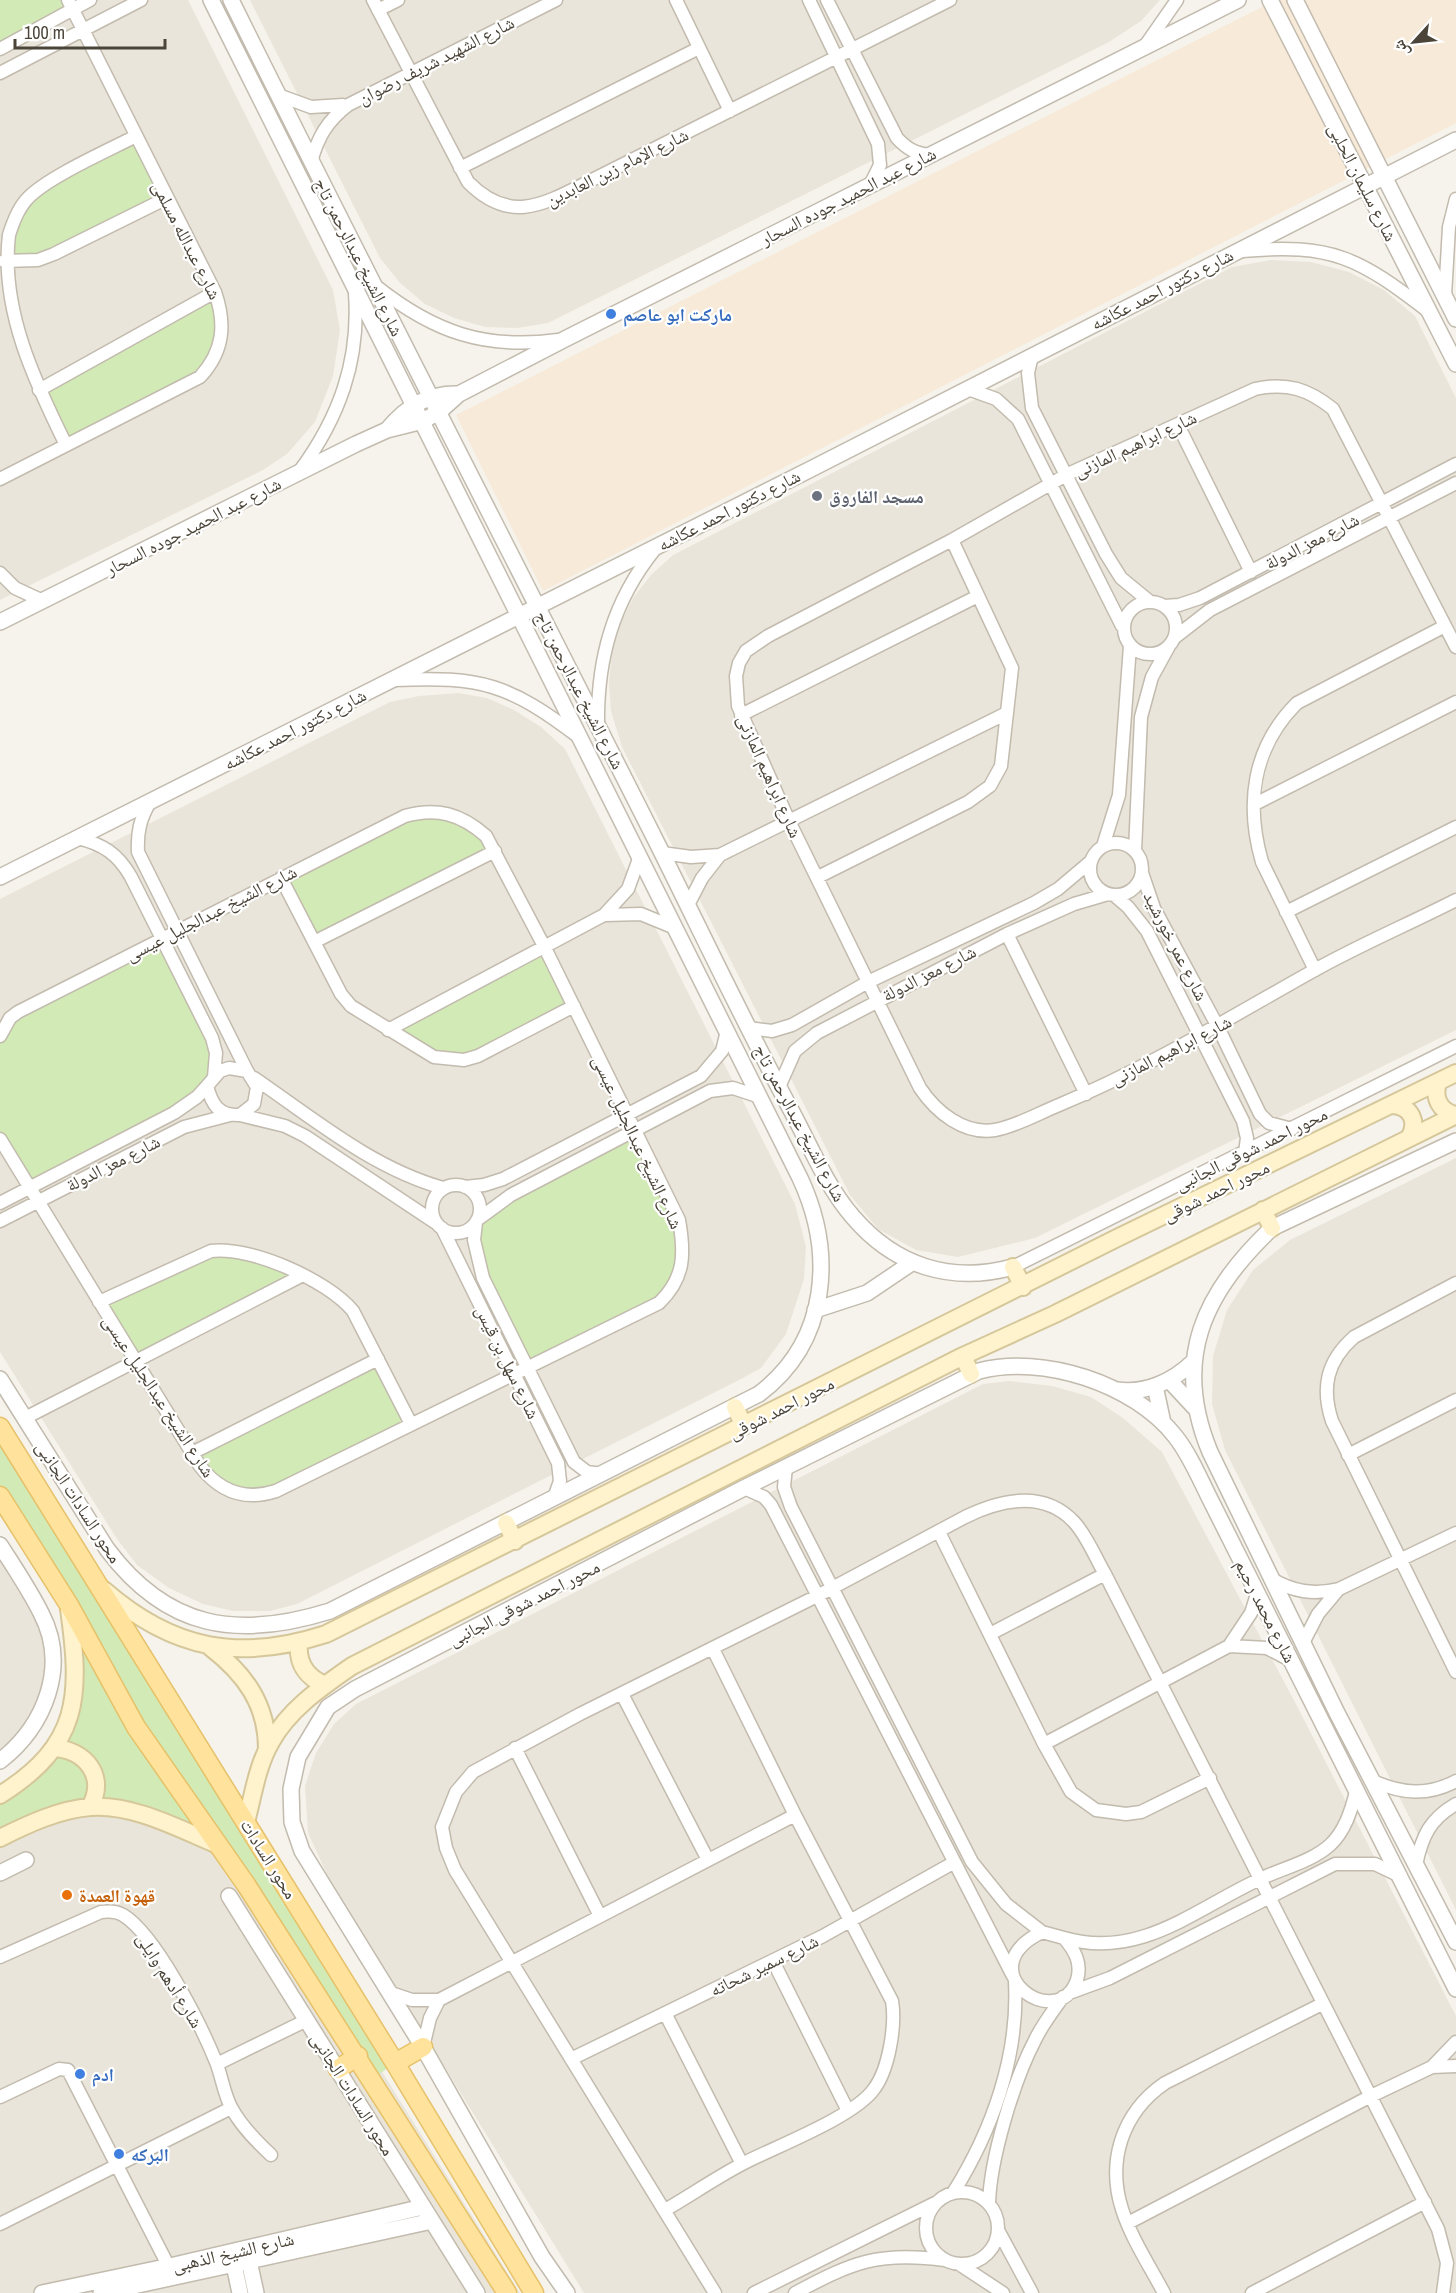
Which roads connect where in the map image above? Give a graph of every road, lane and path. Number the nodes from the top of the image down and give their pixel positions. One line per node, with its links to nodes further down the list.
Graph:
1 (90, 0): 15 (street)
2 (141, 0): 17 (street)
3 (211, 0): 23 (street, شارع الشيخ عبدالرحمن تاج)
4 (231, 0): 18 (street, شارع الشيخ عبدالرحمن تاج)
5 (398, 0): 16 (street)
6 (556, 0): 26 (street, شارع الشهيد شريف رضوان)
7 (676, 0): 20 (street)
8 (809, 0): 24 (street)
9 (827, 0): 22 (street)
10 (950, 0): 22 (street, شارع الإمام زين العابدين)
11 (1177, 0): 19 (street)
12 (1238, 0): 19 (street, شارع عبد الحميد جوده السحار)
13 (1270, 0): 37 (street, شارع سليمان الحلبى)
14 (1295, 0): 35 (street, شارع سليمان الحلبى)
15 (70, 4): 17 (street, شارع عبدالله مسلمى); 21 (street)
16 (376, 5): 26 (street, شارع الإمام زين العابدين)
17 (82, 30): 25 (street); 30 (street, شارع عبدالله مسلمى)
18 (254, 47): 23 (street); 27 (street, شارع الشيخ عبدالرحمن تاج)
19 (1144, 47): 32 (street, شارع عبد الحميد جوده السحار)
20 (699, 48): 29 (street); 34 (street)
21 (0, 49)
22 (852, 50): 24 (street, شارع الإمام زين العابدين); 32 (street)
23 (238, 54): 41 (street, شارع الشيخ عبدالرحمن تاج)
24 (836, 57): 29 (street, شارع الإمام زين العابدين); 36 (street)
25 (0, 73)
26 (410, 73): 28 (street, شارع الشهيد شريف رضوان); 34 (street, شارع الإمام زين العابدين)
27 (278, 95): 28 (street, شارع الشهيد شريف رضوان); 33 (street, شارع الشيخ عبدالرحمن تاج)
28 (348, 105): 33 (street, شارع الشهيد شريف رضوان)
29 (730, 111): 34 (street, شارع الإمام زين العابدين)
30 (134, 136): 38 (street, شارع عبدالله مسلمى); 43 (street)
31 (1456, 140): 35 (street, شارع دكتور احمد عكاشه)
32 (929, 155): 36 (street, شارع عبد الحميد جوده السحار)
33 (311, 162): 40 (street, شارع الشيخ عبدالرحمن تاج)
34 (460, 168)
35 (1385, 177): 37 (street, شارع دكتور احمد عكاشه); 47 (street, شارع سليمان الحلبى)
36 (870, 185): 50 (street, شارع عبد الحميد جوده السحار)
37 (1364, 187): 42 (street, شارع دكتور احمد عكاشه); 48 (street, شارع سليمان الحلبى)
38 (167, 198): 43 (street); 46 (street, شارع عبدالله مسلمى)
39 (1456, 199): 47 (street)
40 (345, 230): 41 (street); 44 (street, شارع الشيخ عبدالرحمن تاج)
41 (330, 237): 45 (street, شارع الشيخ عبدالرحمن تاج)
42 (1235, 252): 48 (street); 51 (street, شارع دكتور احمد عكاشه)
43 (4, 261): 54 (street)
44 (371, 282): 50 (street); 56 (street, شارع الشيخ عبدالرحمن تاج)
45 (355, 286): 57 (street, شارع الشيخ عبدالرحمن تاج); 64 (street)
46 (215, 292): 54 (street); 62 (street, شارع عبدالله مسلمى)
47 (1445, 297): 49 (street, شارع سليمان الحلبى)
48 (1429, 313): 52 (street, شارع سليمان الحلبى)
49 (1456, 319)
50 (565, 339): 55 (street, شارع عبد الحميد جوده السحار)
51 (1032, 356): 53 (street, شارع دكتور احمد عكاشه); 65 (street)
52 (1455, 361)
53 (968, 389): 68 (street); 72 (street, شارع دكتور احمد عكاشه)
54 (39, 390): 62 (street)
55 (459, 394): 56 (street, شارع عبد الحميد جوده السحار); 58 (street, شارع عبد الحميد جوده السحار)
56 (432, 396): 57 (street, شارع عبد الحميد جوده السحار); 58 (street, شارع الشيخ عبدالرحمن تاج)
57 (414, 405): 59 (street, شارع الشيخ عبدالرحمن تاج); 61 (street, شارع عبد الحميد جوده السحار)
58 (440, 411): 59 (street, شارع عبد الحميد جوده السحار); 79 (street, شارع الشيخ عبدالرحمن تاج)
59 (423, 421): 61 (street, شارع عبد الحميد جوده السحار); 80 (street, شارع الشيخ عبدالرحمن تاج)
60 (1178, 425): 65 (street, شارع ابراهيم المازنى); 69 (street, شارع ابراهيم المازنى); 73 (street)
61 (387, 430): 64 (street, شارع عبد الحميد جوده السحار)
62 (66, 445): 66 (street, شارع عبدالله مسلمى)
63 (1456, 464): 69 (street, شارع معز الدولة)
64 (298, 472): 76 (street, شارع عبد الحميد جوده السحار)
65 (1068, 474): 68 (street, شارع ابراهيم المازنى); 77 (street)
66 (0, 478)
67 (1456, 483): 70 (street, شارع معز الدولة)
68 (1050, 485): 71 (street, شارع ابراهيم المازنى); 82 (street)
69 (1382, 504): 70 (street, شارع ابراهيم المازنى); 73 (street, شارع معز الدولة)
70 (1389, 518): 83 (street, شارع ابراهيم المازنى); 84 (street, شارع معز الدولة)
71 (952, 540): 75 (street); 90 (street, شارع ابراهيم المازنى)
72 (657, 546): 79 (street, شارع دكتور احمد عكاشه); 91 (street)
73 (1251, 572): 78 (street, شارع معز الدولة)
74 (0, 573): 76 (street)
75 (978, 596): 89 (street); 90 (street)
76 (43, 601): 81 (street, شارع عبد الحميد جوده السحار)
77 (1149, 602): 78 (street); 82 (street)
78 (1164, 606): 84 (street)
79 (539, 607): 80 (street, شارع دكتور احمد عكاشه); 91 (street, شارع الشيخ عبدالرحمن تاج)
80 (520, 616): 87 (street, شارع دكتور احمد عكاشه); 92 (street, شارع الشيخ عبدالرحمن تاج)
81 (0, 622)
82 (1122, 626): 85 (street)
83 (1445, 626): 86 (street, شارع ابراهيم المازنى); 94 (street)
84 (1172, 642): 85 (street); 100 (street, شارع معز الدولة)
85 (1130, 646): 98 (street)
86 (1456, 647)
87 (393, 680): 92 (street); 93 (street, شارع دكتور احمد عكاشه)
88 (1456, 702): 94 (street)
89 (1007, 713): 95 (street); 107 (street)
90 (741, 715): 95 (street, شارع ابراهيم المازنى)
91 (598, 726): 101 (street, شارع الشيخ عبدالرحمن تاج)
92 (582, 739): 103 (street, شارع الشيخ عبدالرحمن تاج)
93 (150, 802): 97 (street, شارع دكتور احمد عكاشه); 115 (street)
94 (1256, 804): 112 (street)
95 (789, 821): 102 (street); 107 (street, شارع ابراهيم المازنى)
96 (1456, 827): 112 (street)
97 (77, 838): 106 (street, شارع دكتور احمد عكاشه); 117 (street)
98 (1103, 846): 100 (street); 104 (street)
99 (495, 851): 108 (street, شارع الشيخ عبدالجليل عيسى); 118 (street); 119 (street, شارع الشيخ عبدالجليل عيسى)
100 (1135, 851): 105 (street)
101 (662, 853): 102 (street); 111 (street, شارع الشيخ عبدالرحمن تاج)
102 (720, 855): 111 (street)
103 (640, 856): 113 (street); 114 (street, شارع الشيخ عبدالرحمن تاج)
104 (1090, 862): 109 (street); 121 (street, شارع معز الدولة)
105 (1142, 873): 109 (street); 124 (street, شارع عمر خورشيد)
106 (0, 877)
107 (818, 877): 121 (street, شارع ابراهيم المازنى)
108 (281, 878): 115 (street, شارع الشيخ عبدالجليل عيسى); 118 (street)
109 (1111, 894): 116 (street, شارع معز الدولة); 129 (street, شارع عمر خورشيد)
110 (1456, 900): 120 (street, شارع ابراهيم المازنى)
111 (688, 905): 125 (street, شارع الشيخ عبدالرحمن تاج)
112 (1286, 912): 120 (street)
113 (604, 915): 114 (street); 119 (street)
114 (675, 928): 127 (street, شارع الشيخ عبدالرحمن تاج)
115 (176, 930): 117 (street, شارع الشيخ عبدالجليل عيسى); 132 (street)
116 (1007, 934): 122 (street, شارع معز الدولة); 136 (street)
117 (162, 937): 128 (street, شارع الشيخ عبدالجليل عيسى); 133 (street)
118 (314, 942): 126 (street)
119 (545, 948): 123 (street, شارع الشيخ عبدالجليل عيسى); 126 (street)
120 (1315, 970): 124 (street, شارع ابراهيم المازنى)
121 (868, 982): 122 (street, شارع ابراهيم المازنى); 125 (street, شارع معز الدولة)
122 (877, 1000): 135 (street, شارع معز الدولة); 136 (street, شارع ابراهيم المازنى)
123 (574, 1006): 126 (street); 139 (street, شارع الشيخ عبدالجليل عيسى)
124 (1218, 1027): 129 (street, شارع ابراهيم المازنى); 143 (street, شارع عمر خورشيد)
125 (749, 1028): 135 (street, شارع الشيخ عبدالرحمن تاج)
126 (388, 1030)
127 (727, 1030): 137 (street, شارع الشيخ عبدالرحمن تاج); 139 (street)
128 (0, 1036)
129 (1201, 1037): 136 (street, شارع ابراهيم المازنى); 147 (street, شارع عمر خورشيد)
130 (1456, 1046): 143 (street, محور احمد شوقى الجانبى)
131 (1456, 1074): 134 (main road, محور احمد شوقى)
132 (250, 1075): 133 (street); 140 (street); 150 (street)
133 (210, 1082): 140 (street); 149 (street, شارع معز الدولة)
134 (1438, 1083): 138 (main road, محور احمد شوقى); 141 (main road)
135 (779, 1087): 137 (street); 158 (street, شارع الشيخ عبدالرحمن تاج)
136 (1086, 1094)
137 (760, 1097): 142 (street); 164 (street, شارع الشيخ عبدالرحمن تاج)
138 (1392, 1105): 144 (main road); 161 (main road, محور احمد شوقى)
139 (626, 1114): 142 (street, شارع الشيخ عبدالجليل عيسى); 148 (street)
140 (235, 1115): 151 (street, شارع معز الدولة); 156 (street, شارع معز الدولة)
141 (1456, 1115): 144 (main road, محور احمد شوقى)
142 (634, 1130): 155 (street); 169 (street, شارع الشيخ عبدالجليل عيسى)
143 (1292, 1130): 147 (street, محور احمد شوقى الجانبى)
144 (1409, 1138): 153 (main road, محور احمد شوقى)
145 (0, 1139): 149 (street, شارع الشيخ عبدالجليل عيسى)
146 (1456, 1141): 157 (street)
147 (1245, 1152): 159 (street, محور احمد شوقى الجانبى)
148 (465, 1187): 150 (street); 155 (street)
149 (30, 1188): 151 (street, شارع الشيخ عبدالجليل عيسى); 152 (street, شارع معز الدولة)
150 (443, 1188): 156 (street)
151 (37, 1201): 154 (street, شارع معز الدولة); 163 (street, شارع الشيخ عبدالجليل عيسى)
152 (0, 1203)
153 (1263, 1210): 157 (main road); 165 (main road, محور احمد شوقى)
154 (0, 1221)
155 (476, 1221): 156 (street); 169 (street, شارع سهل بن قيس)
156 (439, 1226): 170 (street, شارع سهل بن قيس)
157 (1272, 1228): 168 (street, شارع محمد رحيم)
158 (913, 1262): 159 (street, شارع الشيخ عبدالرحمن تاج); 164 (street)
159 (1013, 1267): 161 (main road)
160 (302, 1276): 163 (street); 166 (street); 167 (street)
161 (1023, 1287): 181 (main road, محور احمد شوقى)
162 (1454, 1289): 184 (street)
163 (99, 1302): 167 (street, شارع الشيخ عبدالجليل عيسى)
164 (815, 1310): 176 (street)
165 (963, 1356): 171 (main road); 214 (main road, محور احمد شوقى)
166 (378, 1359): 180 (street); 183 (street)
167 (135, 1361): 178 (street); 183 (street, شارع الشيخ عبدالجليل عيسى)
168 (1193, 1362): 173 (street); 177 (street, شارع محمد رحيم)
169 (527, 1366): 170 (street, شارع الشيخ عبدالجليل عيسى); 186 (street, شارع سهل بن قيس)
170 (513, 1373): 180 (street, شارع الشيخ عبدالجليل عيسى); 189 (street, شارع سهل بن قيس)
171 (971, 1374): 174 (street, شارع محمد رحيم); 185 (street, محور احمد شوقى الجانبى)
172 (0, 1379): 178 (street, محور السادات الجانبى)
173 (1162, 1383): 174 (street); 177 (street); 179 (street)
174 (1108, 1387): 179 (street, شارع محمد رحيم)
175 (1456, 1400): 184 (street)
176 (735, 1407): 181 (main road); 186 (street)
177 (1196, 1408): 197 (street, شارع محمد رحيم)
178 (25, 1418): 190 (street, محور السادات الجانبى)
179 (1163, 1423): 201 (street, شارع محمد رحيم)
180 (411, 1424): 183 (street, شارع الشيخ عبدالجليل عيسى)
181 (744, 1426): 193 (main road, محور احمد شوقى)
182 (0, 1427): 198 (main road, محور السادات)
183 (192, 1453)
184 (1348, 1455): 195 (street)
185 (786, 1467): 187 (street, محور احمد شوقى الجانبى); 199 (street)
186 (602, 1474): 189 (street)
187 (744, 1488): 202 (street); 254 (street, محور احمد شوقى الجانبى)
188 (0, 1496): 203 (main road, محور السادات)
189 (554, 1498): 190 (street)
190 (506, 1523): 193 (main road)
191 (939, 1532): 196 (street); 199 (street); 204 (street)
192 (1456, 1533): 195 (street)
193 (515, 1541): 205 (main road, محور احمد شوقى)
194 (0, 1545): 222 (street)
195 (1400, 1560): 200 (street); 210 (street)
196 (1105, 1574): 204 (street); 213 (street)
197 (1269, 1577): 200 (street); 206 (street, شارع محمد رحيم)
198 (100, 1587): 207 (main road, محور احمد شوقى); 231 (main road, محور السادات)
199 (832, 1588): 202 (street); 245 (street)
200 (1339, 1589): 206 (street)
201 (1257, 1594): 208 (street); 211 (street, شارع محمد رحيم)
202 (819, 1595): 209 (street); 236 (street)
203 (69, 1605): 220 (main road); 233 (main road, محور السادات)
204 (990, 1634): 218 (street)
205 (299, 1643): 207 (main road, محور احمد شوقى); 214 (main road)
206 (1303, 1643): 216 (street, شارع محمد رحيم)
207 (210, 1647): 221 (main road)
208 (1228, 1647): 211 (street); 213 (street)
209 (713, 1649): 215 (street); 230 (street)
210 (1453, 1657): 212 (street)
211 (1290, 1660): 217 (street, شارع محمد رحيم)
212 (1456, 1672)
213 (1161, 1682): 218 (street); 223 (street)
214 (324, 1685): 221 (main road, محور احمد شوقى)
215 (622, 1694): 219 (street); 235 (street)
216 (1337, 1713): 217 (street); 224 (street, شارع محمد رحيم)
217 (1322, 1722): 226 (street, شارع محمد رحيم)
218 (1044, 1744): 223 (street)
219 (515, 1748): 243 (street); 251 (street)
220 (54, 1749): 227 (main road); 229 (main road)
221 (267, 1749): 231 (main road, محور احمد شوقى)
222 (0, 1761)
223 (1210, 1778): 240 (street)
224 (1373, 1781): 225 (street); 237 (street, شارع محمد رحيم)
225 (1456, 1781)
226 (1356, 1792): 239 (street, شارع محمد رحيم); 240 (street)
227 (0, 1795)
228 (1456, 1804): 237 (street)
229 (90, 1807): 232 (main road); 233 (main road)
230 (795, 1815): 235 (street); 244 (street)
231 (246, 1822): 264 (main road, محور السادات)
232 (0, 1838)
233 (218, 1845): 262 (main road, محور السادات)
234 (26, 1860): 238 (street)
235 (708, 1860): 243 (street)
236 (953, 1863): 244 (street, شارع سمير شحاته); 252 (street)
237 (1416, 1865): 247 (street, شارع محمد رحيم)
238 (0, 1873)
239 (1398, 1875): 242 (street); 248 (street, شارع محمد رحيم)
240 (1261, 1879): 242 (street); 246 (street)
241 (229, 1896): 259 (street, محور السادات الجانبى)
242 (1270, 1897): 255 (street); 257 (street)
243 (600, 1916): 251 (street)
244 (850, 1921): 250 (street, شارع سمير شحاته); 272 (street)
245 (1042, 1932): 246 (street); 252 (street)
246 (1064, 1938): 255 (street)
247 (1456, 1941): 248 (street)
248 (1436, 1950): 253 (street, شارع محمد رحيم)
249 (0, 1957): 265 (street, شارع أدهم وايلى)
250 (773, 1961): 258 (street, شارع سمير شحاته); 272 (street)
251 (512, 1962): 256 (street); 263 (street)
252 (1014, 1979): 255 (street); 276 (street)
253 (1456, 1989)
254 (387, 1992): 256 (street); 261 (street)
255 (1066, 1995): 279 (street)
256 (439, 2000): 261 (street)
257 (1322, 2004): 269 (street); 283 (street)
258 (665, 2013): 263 (street, شارع سمير شحاته); 274 (street)
259 (307, 2020): 265 (street); 268 (street, محور السادات الجانبى)
260 (1456, 2042): 267 (street)
261 (423, 2047): 264 (main road); 298 (street)
262 (358, 2056): 268 (main road); 296 (main road, محور السادات)
263 (571, 2059): 281 (street)
264 (395, 2063): 297 (main road, محور السادات)
265 (217, 2064): 271 (street, شارع أدهم وايلى)
266 (1456, 2066): 267 (street)
267 (1432, 2067): 269 (street)
268 (338, 2069): 280 (street, محور السادات الجانبى)
269 (1371, 2096): 278 (street); 283 (street)
270 (0, 2097): 275 (street)
271 (231, 2108): 273 (street, شارع أدهم وايلى); 275 (street)
272 (848, 2111): 274 (street)
273 (271, 2154)
274 (742, 2164): 281 (street)
275 (118, 2166): 284 (street); 289 (street)
276 (953, 2193): 277 (street); 279 (street)
277 (936, 2202): 286 (street); 300 (street)
278 (1425, 2202): 305 (street); 306 (street)
279 (989, 2204): 285 (street)
280 (423, 2206): 282 (street, محور السادات الجانبى); 289 (street, شارع الشيخ الذهبى)
281 (665, 2210): 299 (street)
282 (432, 2221): 287 (street, شارع الشيخ الذهبى); 295 (street, محور السادات الجانبى)
283 (1128, 2223): 304 (street)
284 (0, 2224)
285 (998, 2230): 288 (street); 303 (street)
286 (947, 2260): 288 (street); 301 (street)
287 (241, 2263): 289 (street, شارع الشيخ الذهبى); 293 (street); 294 (street)
288 (959, 2264): 302 (street)
289 (172, 2272): 290 (street, شارع الشيخ الذهبى); 291 (street, شارع الشيخ الذهبى)
290 (151, 2288): 292 (street, شارع الشيخ الذهبى)
291 (42, 2293)
292 (101, 2293)
293 (240, 2293)
294 (256, 2293)
295 (477, 2293)
296 (507, 2293)
297 (534, 2293)
298 (567, 2293)
299 (715, 2293)
300 (754, 2293)
301 (795, 2293)
302 (1003, 2293)
303 (1032, 2293)
304 (1164, 2293)
305 (1252, 2293)
306 (1443, 2293)

